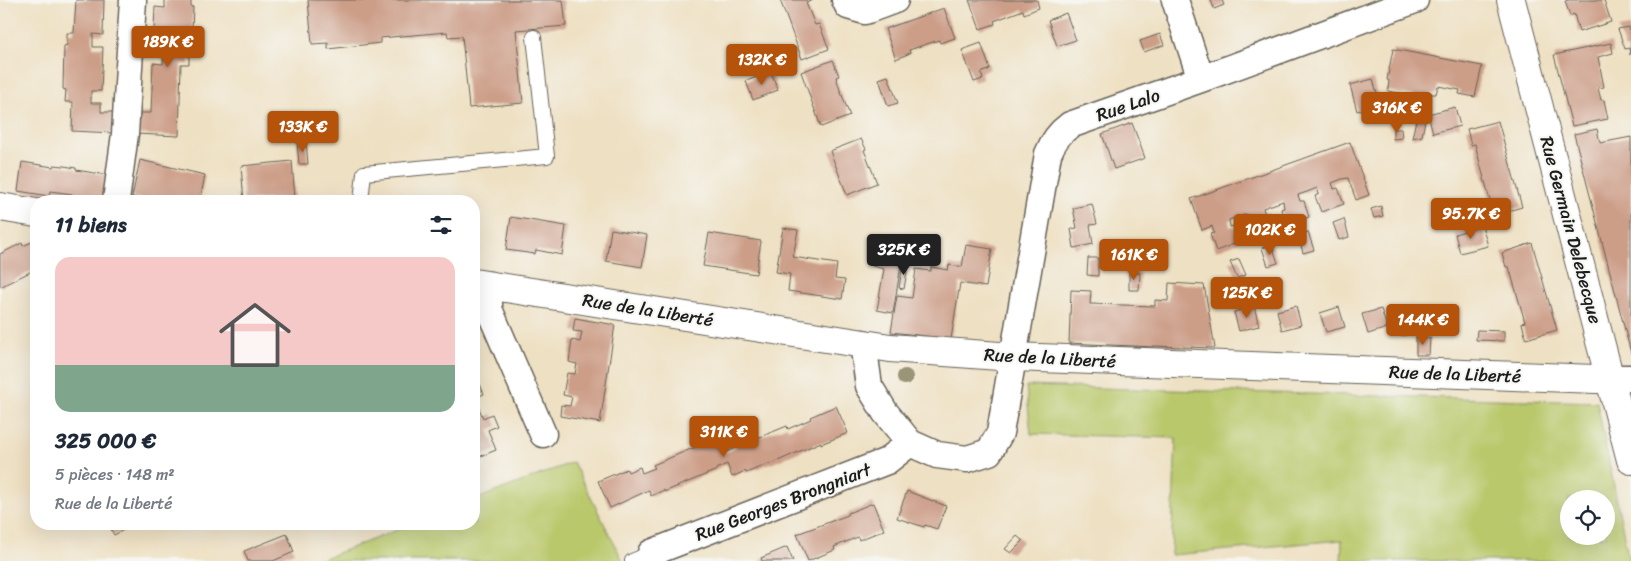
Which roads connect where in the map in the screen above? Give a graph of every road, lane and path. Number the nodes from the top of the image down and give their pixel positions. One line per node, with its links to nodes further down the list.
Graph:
1 (133, 0): 9 (street)
2 (846, 0): 3 (street)
3 (894, 0)
4 (1175, 0): 8 (street)
5 (1415, 0): 8 (street, Rue Lalo)
6 (1511, 0): 16 (street, Rue Germain Delebecque)
7 (534, 37): 10 (lane)
8 (1201, 79): 15 (street, Rue Lalo)
9 (117, 195)
10 (362, 195)
11 (0, 207): 12 (street)
12 (30, 212)
13 (481, 284): 14 (street, Rue de la Liberté); 17 (street)
14 (863, 344): 15 (street, Rue de la Liberté); 18 (street)
15 (1012, 357): 16 (street, Rue de la Liberté); 18 (street, Rue Lalo)
16 (1621, 378): 19 (street, Rue Germain Delebecque)
17 (543, 434)
18 (910, 443): 20 (street, Rue Georges Brongniart)
19 (1631, 460)
20 (642, 557)

